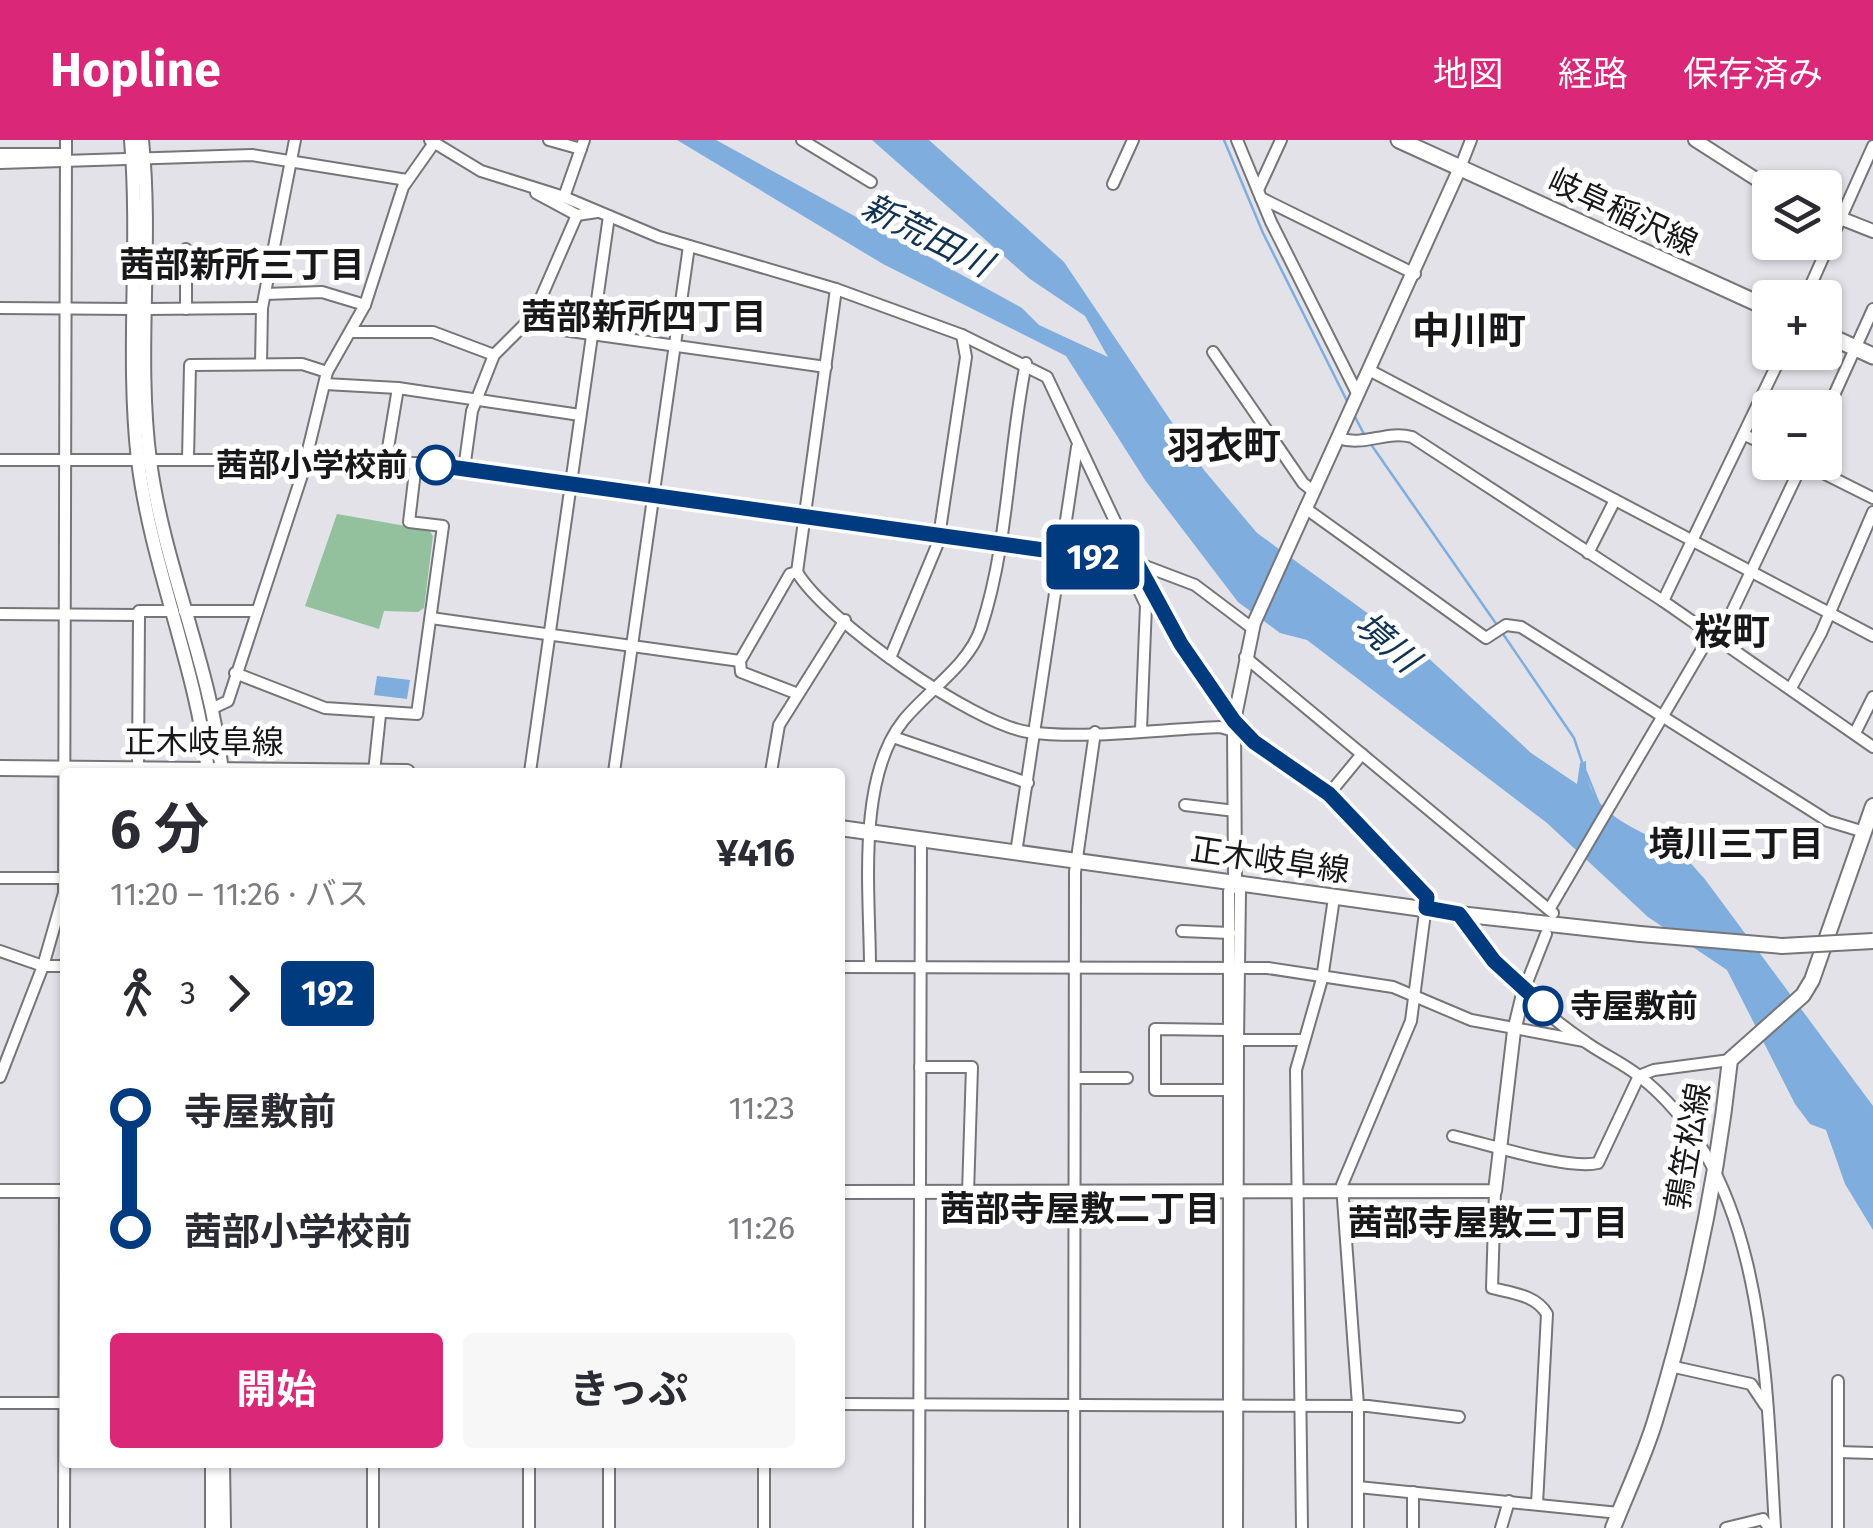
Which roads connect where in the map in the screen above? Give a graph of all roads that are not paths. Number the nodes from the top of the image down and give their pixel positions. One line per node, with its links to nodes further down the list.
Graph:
1 (66, 140): 20 (street)
2 (131, 140): 19 (street)
3 (142, 140): 19 (street)
4 (220, 140): 18 (street)
5 (296, 140): 21 (street)
6 (549, 140): 15 (street)
7 (802, 140): 27 (street)
8 (1133, 140): 28 (street)
9 (1237, 140): 30 (street)
10 (1282, 140): 30 (street)
11 (1399, 140): 23 (main road, 岐阜稲沢線)
12 (1472, 140): 23 (street)
13 (1694, 140): 25 (street)
14 (439, 143): 26 (street); 29 (street)
15 (582, 145): 31 (street)
16 (1873, 146): 24 (street)
17 (0, 154): 20 (street)
18 (216, 154): 19 (street); 21 (street)
19 (138, 158): 20 (street); 47 (street)
20 (66, 159): 22 (street); 46 (street)
21 (291, 161): 26 (street); 41 (street)
22 (0, 163)
23 (1460, 168): 39 (street); 42 (main road, 岐阜稲沢線)
24 (1868, 170): 34 (street)
25 (1752, 177)
26 (408, 180): 43 (street)
27 (871, 182)
28 (1113, 184)
29 (528, 186): 31 (street); 33 (street)
30 (1259, 194): 39 (street); 68 (street)
31 (564, 197): 32 (street)
32 (604, 214): 33 (street); 37 (street); 52 (street)
33 (577, 215): 50 (street)
34 (1842, 216)
35 (1842, 218): 36 (street)
36 (1873, 232)
37 (688, 246): 40 (street); 55 (street)
38 (186, 249): 48 (street)
39 (1415, 274): 63 (street)
40 (836, 289): 53 (street); 62 (street)
41 (266, 294): 43 (street); 45 (street)
42 (1752, 301)
43 (366, 305): 51 (street)
44 (0, 308): 46 (street)
45 (262, 308): 48 (street); 61 (street)
46 (66, 309): 47 (street); 78 (street)
47 (140, 309): 48 (street); 75 (street)
48 (186, 309)
49 (1873, 309): 56 (street)
50 (533, 316): 52 (street); 58 (street)
51 (352, 332): 58 (street); 65 (street)
52 (591, 334): 55 (street); 70 (street)
53 (962, 335): 60 (street); 95 (street)
54 (1842, 342): 56 (main road)
55 (672, 345): 62 (street); 89 (street)
56 (1855, 348): 59 (main road); 67 (street)
57 (1213, 352): 88 (street)
58 (494, 355): 69 (street)
59 (1873, 356)
60 (1026, 363): 74 (street); 96 (street)
61 (261, 364): 65 (street); 76 (street)
62 (826, 367): 94 (street)
63 (1369, 370): 68 (street); 91 (street)
64 (1775, 370): 71 (street)
65 (326, 378): 66 (street); 80 (street)
66 (398, 388): 69 (street); 79 (street)
67 (1836, 390)
68 (1356, 395): 72 (street)
69 (475, 402): 70 (street); 83 (street)
70 (580, 415): 87 (street)
71 (1745, 435): 73 (street); 97 (street)
72 (1338, 438): 88 (street); 99 (street)
73 (1752, 438)
74 (1078, 446): 82 (street); 84 (street)
75 (144, 459): 76 (street); 78 (street); 104 (street)
76 (188, 459): 80 (street)
77 (0, 460): 78 (street)
78 (64, 460): 107 (street)
79 (386, 460): 80 (street); 81 (street)
80 (306, 461): 105 (street)
81 (416, 462): 83 (street); 110 (street)
82 (1072, 466): 84 (street); 98 (street)
83 (464, 469): 87 (street)
84 (1092, 480): 100 (street)
85 (1794, 480): 102 (street)
86 (1836, 480): 90 (street)
87 (570, 485): 89 (street); 113 (street)
88 (1313, 491): 92 (street)
89 (652, 496): 94 (street); 116 (street)
90 (1873, 498)
91 (1615, 500): 97 (street); 99 (street)
92 (1305, 508): 112 (street); 128 (street)
93 (1873, 512): 108 (street)
94 (806, 518): 95 (street); 101 (street)
95 (940, 534): 96 (street); 119 (street)
96 (1000, 543): 98 (street); 123 (street)
97 (1695, 543): 102 (street); 103 (street)
98 (1059, 552): 100 (street); 133 (street)
99 (1588, 553): 103 (street)
100 (1131, 562): 112 (street); 129 (street); 130 (street)
101 (797, 572): 111 (street); 120 (street)
102 (1752, 573): 108 (street); 115 (street)
103 (1663, 601): 115 (street)
104 (178, 611): 105 (street); 109 (street); 126 (street); 140 (street)
105 (254, 611): 121 (street)
106 (0, 614): 107 (street)
107 (64, 614): 109 (street); 138 (street)
108 (1830, 614): 114 (street); 122 (street)
109 (139, 615): 139 (street)
110 (430, 618): 113 (street); 127 (street)
111 (845, 620): 119 (street); 124 (street)
112 (1253, 626): 118 (street)
113 (551, 634): 116 (street); 143 (street)
114 (1873, 636)
115 (1719, 639): 122 (street)
116 (631, 647): 120 (street); 144 (street)
117 (1701, 651): 128 (street)
118 (1245, 656): 129 (street); 136 (street)
119 (890, 658): 123 (street)
120 (740, 661): 124 (street)
121 (235, 673): 126 (street); 127 (street)
122 (1791, 688): 132 (street)
123 (934, 689): 133 (street); 134 (street)
124 (798, 694): 145 (street)
125 (1873, 697): 132 (street)
126 (211, 709): 141 (street)
127 (380, 715): 142 (street)
128 (1662, 715): 136 (street); 152 (street)
129 (1234, 726): 130 (street); 147 (street); 150 (street)
130 (1142, 730): 131 (street)
131 (1095, 732): 133 (street); 156 (street)
132 (1855, 732): 135 (street)
133 (1034, 733): 146 (street)
134 (893, 737): 146 (street); 153 (street)
135 (1873, 747)
136 (1362, 754): 147 (street)
137 (0, 768): 138 (main road, 正木岐阜線)
138 (63, 768)
139 (138, 768)
140 (214, 768)
141 (215, 768)
142 (374, 768)
143 (531, 768)
144 (615, 768)
145 (773, 768)
146 (1028, 782): 155 (street)
147 (1329, 794): 161 (street)
148 (1185, 805): 150 (street)
149 (1873, 806): 152 (main road, 鶉笠松線)
150 (1235, 812): 159 (street)
151 (845, 829): 153 (main road, 正木岐阜線)
152 (1861, 831): 184 (main road, 鶉笠松線)
153 (870, 832): 154 (main road, 正木岐阜線); 173 (street)
154 (921, 839): 155 (main road, 正木岐阜線); 174 (street)
155 (1016, 853): 156 (main road, 正木岐阜線)
156 (1076, 861): 159 (main road, 正木岐阜線); 175 (street)
157 (0, 878): 158 (street)
158 (60, 878)
159 (1235, 884): 160 (main road, 正木岐阜線); 165 (street); 172 (street)
160 (1334, 898): 161 (main road, 正木岐阜線); 176 (street)
161 (1426, 908): 163 (main road, 正木岐阜線); 178 (street)
162 (60, 912): 169 (street)
163 (1459, 914): 167 (main road, 正木岐阜線, bridge); 177 (street)
164 (1182, 931): 165 (street)
165 (1230, 933): 172 (street)
166 (1546, 934): 177 (street)
167 (1873, 941)
168 (0, 951): 169 (street)
169 (43, 966): 170 (street); 186 (street)
170 (60, 966)
171 (845, 967): 173 (street)
172 (1234, 967): 175 (street); 176 (street); 179 (street); 181 (street)
173 (870, 968): 174 (street)
174 (920, 968): 175 (street); 185 (street)
175 (1075, 968): 188 (street)
176 (1322, 980): 178 (street); 182 (street)
177 (1524, 990): 180 (street); 183 (street)
178 (1414, 996): 180 (street); 203 (street)
179 (1229, 1030): 190 (street); 190 (street)
180 (1514, 1032): 183 (street); 192 (street)
181 (1238, 1040): 182 (street); 201 (street)
182 (1304, 1040): 202 (street)
183 (1584, 1041): 187 (street)
184 (1730, 1060): 187 (street); 193 (main road, 鶉笠松線)
185 (920, 1067): 197 (street); 198 (street)
186 (0, 1076)
187 (1639, 1076): 192 (street); 193 (street)
188 (1075, 1078): 189 (street); 200 (street)
189 (1126, 1078)
190 (1229, 1090): 201 (street)
191 (1453, 1136): 192 (street)
192 (1498, 1146): 199 (street)
193 (1716, 1168): 204 (main road, 鶉笠松線); 214 (street)
194 (60, 1190): 195 (street)
195 (0, 1191)
196 (845, 1192): 197 (street)
197 (920, 1192): 198 (street); 209 (street)
198 (968, 1192): 200 (street)
199 (1495, 1192): 203 (street); 228 (street)
200 (1075, 1193): 201 (street); 210 (street)
201 (1234, 1193): 202 (street); 211 (street)
202 (1301, 1193): 203 (street); 212 (street)
203 (1342, 1193): 213 (street)
204 (1670, 1366): 214 (street); 229 (main road, 鶉笠松線)
205 (1838, 1381): 216 (street)
206 (0, 1403): 207 (street)
207 (60, 1403)
208 (845, 1404): 209 (street)
209 (919, 1404): 210 (street); 237 (street)
210 (1074, 1405): 211 (street); 238 (street)
211 (1233, 1405): 212 (street); 239 (street); 240 (street)
212 (1302, 1405): 213 (street); 241 (street)
213 (1358, 1406): 215 (street); 225 (street)
214 (1769, 1412): 247 (street)
215 (1459, 1417)
216 (1838, 1452): 217 (street); 248 (street)
217 (1873, 1452)
218 (64, 1468): 230 (street)
219 (212, 1468): 231 (street)
220 (224, 1468): 232 (street)
221 (373, 1468): 233 (street)
222 (529, 1468): 234 (street)
223 (609, 1468): 235 (street)
224 (764, 1468): 236 (street)
225 (1358, 1486): 226 (street); 242 (street)
226 (1413, 1492): 227 (street); 243 (street)
227 (1508, 1502): 228 (street); 244 (street)
228 (1538, 1504): 229 (street)
229 (1619, 1513): 245 (main road, 鶉笠松線)
230 (64, 1528)
231 (212, 1528)
232 (224, 1528)
233 (373, 1528)
234 (528, 1528)
235 (609, 1528)
236 (764, 1528)
237 (919, 1528)
238 (1074, 1528)
239 (1228, 1528)
240 (1237, 1528)
241 (1302, 1528)
242 (1358, 1528)
243 (1413, 1528)
244 (1501, 1528)
245 (1613, 1528)
246 (1726, 1528): 247 (street)
247 (1772, 1528)
248 (1838, 1528)

